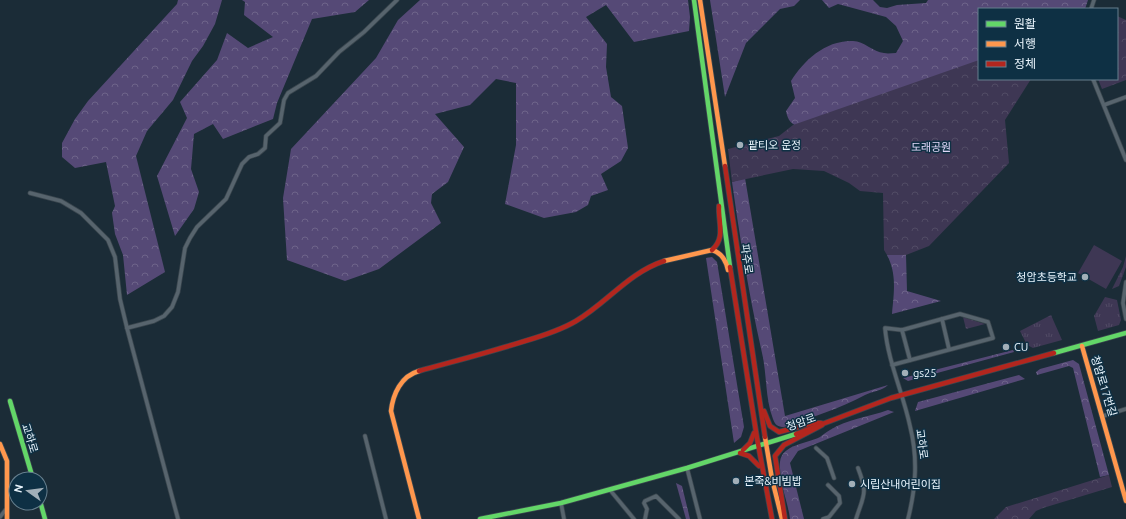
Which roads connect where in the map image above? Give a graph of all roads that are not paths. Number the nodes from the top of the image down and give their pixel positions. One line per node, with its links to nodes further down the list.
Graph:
1 (396, 0): 15 (street)
2 (694, 0): 9 (street, 파주로)
3 (700, 0): 20 (street, 파주로)
4 (1093, 80): 6 (street)
5 (1126, 98): 6 (street)
6 (1104, 105): 7 (street)
7 (1126, 160)
8 (30, 193): 15 (street)
9 (720, 202): 10 (street); 11 (street, 파주로)
10 (712, 250): 11 (street); 49 (street)
11 (732, 280): 27 (street, 파주로)
12 (1126, 282): 14 (street)
13 (942, 319): 16 (street); 19 (street); 19 (street)
14 (1126, 319)
15 (127, 328): 47 (street)
16 (902, 330): 21 (street); 22 (street, 교하로)
17 (1126, 333): 18 (street, 청암로)
18 (1082, 346): 23 (street, 청암로); 26 (street, 청암로17번길)
19 (949, 350): 21 (street)
20 (752, 354): 28 (street); 31 (street, 파주로)
21 (910, 360): 22 (street)
22 (892, 365): 23 (street, 교하로)
23 (901, 395): 28 (street, 청암로); 61 (street, 교하로)
24 (10, 401): 37 (street, 교하로)
25 (1126, 409): 26 (street)
26 (1103, 416): 42 (street, 청암로17번길)
27 (754, 424): 32 (street, 파주로); 34 (street)
28 (824, 424): 31 (street, 청암로); 58 (street)
29 (365, 436): 48 (street)
30 (0, 444): 44 (street)
31 (766, 444): 32 (street, 청암로); 57 (street, 파주로)
32 (757, 447): 34 (street, 청암로); 38 (street, 파주로)
33 (816, 448): 39 (street)
34 (738, 453): 35 (street, 청암로); 38 (street)
35 (687, 468): 41 (street, 청암로); 55 (street)
36 (858, 468): 60 (street)
37 (31, 471)
38 (762, 473): 56 (street, 파주로)
39 (834, 478)
40 (828, 484): 59 (street)
41 (610, 490): 43 (street, 청암로); 52 (street)
42 (1126, 501)
43 (560, 503): 50 (street, 청암로); 51 (street)
44 (7, 508): 45 (street); 46 (street)
45 (0, 517)
46 (6, 519)
47 (178, 519)
48 (386, 519)
49 (419, 519)
50 (480, 519)
51 (564, 519)
52 (634, 519)
53 (645, 519): 54 (street)
54 (679, 519)
55 (700, 519)
56 (772, 519)
57 (782, 519)
58 (785, 519)
59 (823, 519)
60 (856, 519)
61 (908, 519)

